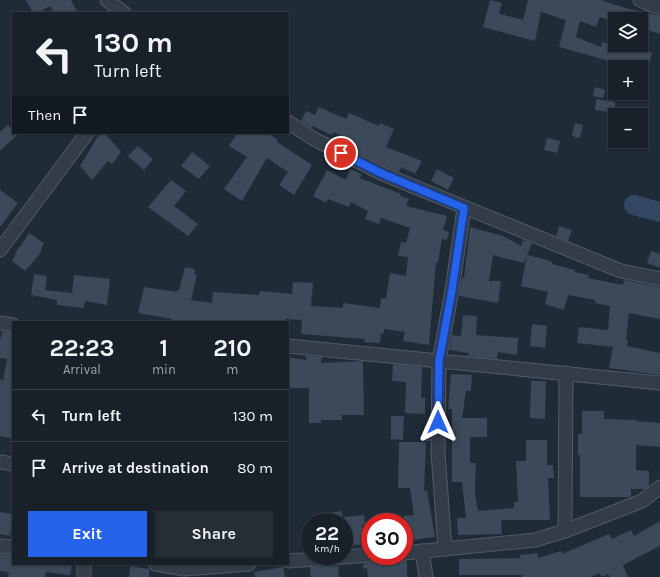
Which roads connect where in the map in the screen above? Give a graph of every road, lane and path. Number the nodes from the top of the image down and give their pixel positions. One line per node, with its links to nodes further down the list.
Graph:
1 (107, 0): 4 (street)
2 (640, 0): 3 (street)
3 (660, 8)
4 (123, 12)
5 (289, 123): 7 (street)
6 (86, 134): 8 (street)
7 (464, 208): 9 (street); 13 (street)
8 (0, 250)
9 (660, 279)
10 (0, 324): 11 (street)
11 (12, 325)
12 (289, 346): 13 (street)
13 (439, 361): 14 (street); 22 (street)
14 (566, 373): 15 (street); 19 (street)
15 (660, 383)
16 (0, 462): 17 (street)
17 (12, 464)
18 (660, 487): 19 (street)
19 (565, 531): 22 (street)
20 (0, 546): 21 (street)
21 (12, 548)
22 (445, 549): 23 (street)
23 (422, 551): 24 (street); 31 (street)
24 (413, 552)
25 (361, 556): 26 (street)
26 (289, 561)
27 (84, 565): 30 (street)
28 (161, 565): 29 (street)
29 (236, 565)
30 (84, 577)
31 (426, 577)

